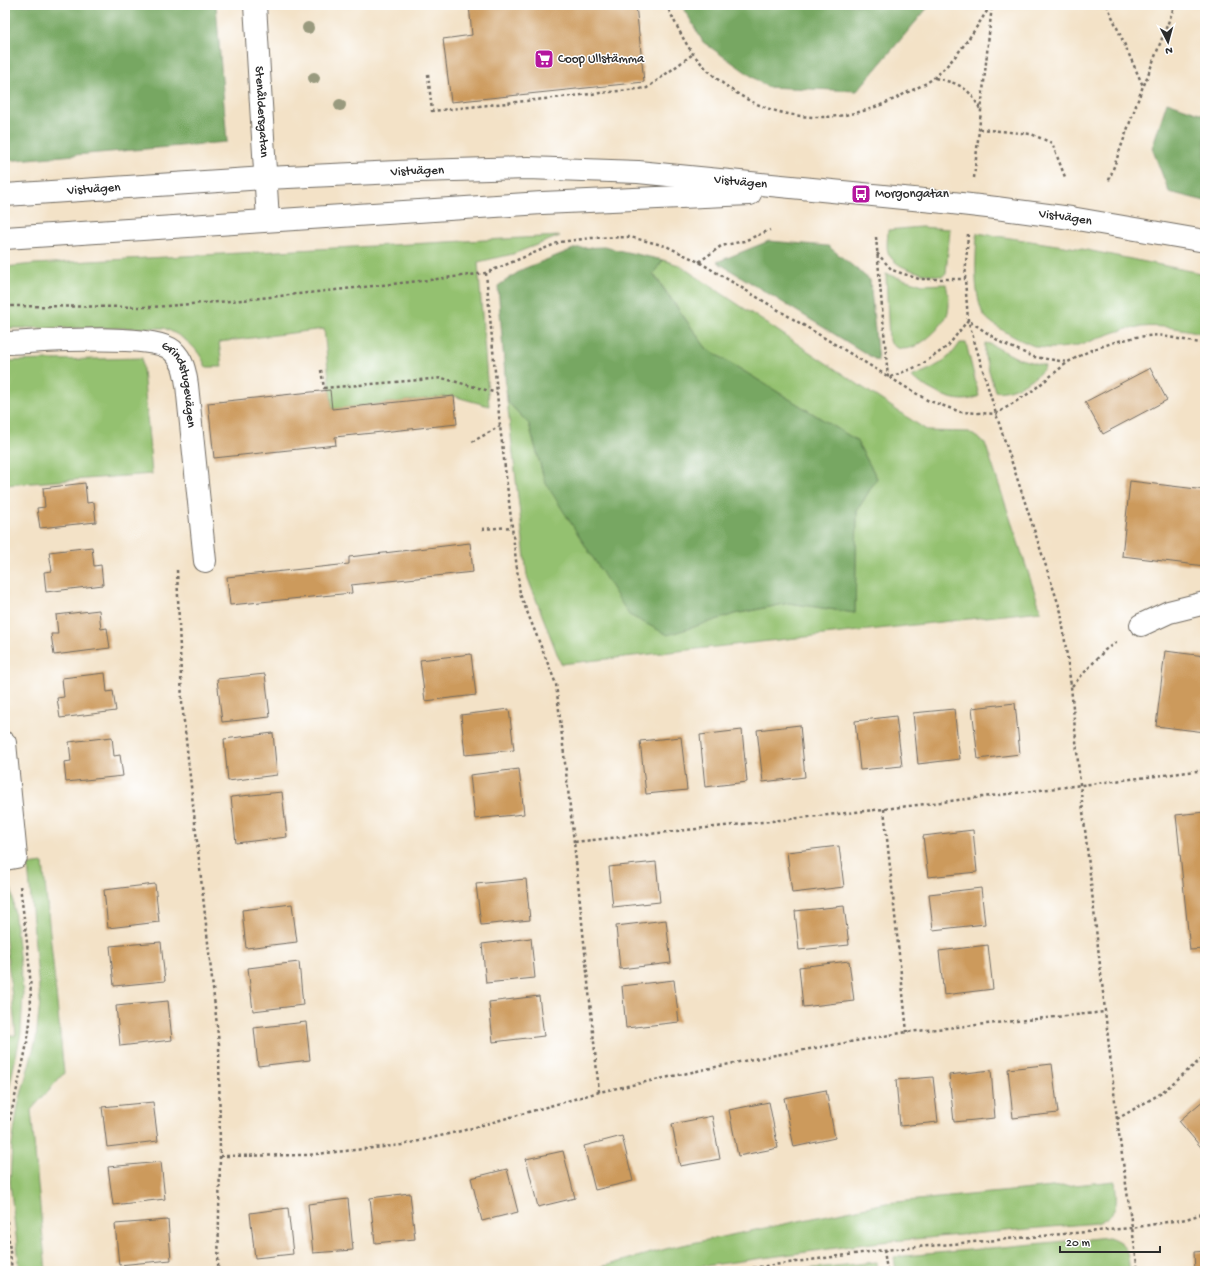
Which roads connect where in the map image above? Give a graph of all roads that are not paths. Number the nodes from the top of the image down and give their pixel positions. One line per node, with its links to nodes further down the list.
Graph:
1 (255, 5): 2 (main road, Stenåldersgatan)
2 (266, 178): 3 (main road, Vistvägen); 4 (main road, Vistvägen); 5 (main road, Stenåldersgatan)
3 (828, 191): 5 (main road, Vistvägen); 7 (main road, Vistvägen, bridge)
4 (5, 195)
5 (268, 220): 6 (main road, Vistvägen)
6 (5, 238)
7 (1205, 241)
8 (5, 343): 9 (main road, Grindstugevägen)
9 (205, 561)
10 (1205, 603): 11 (main road)
11 (1141, 625)
12 (5, 743): 13 (main road)
13 (11, 858)

